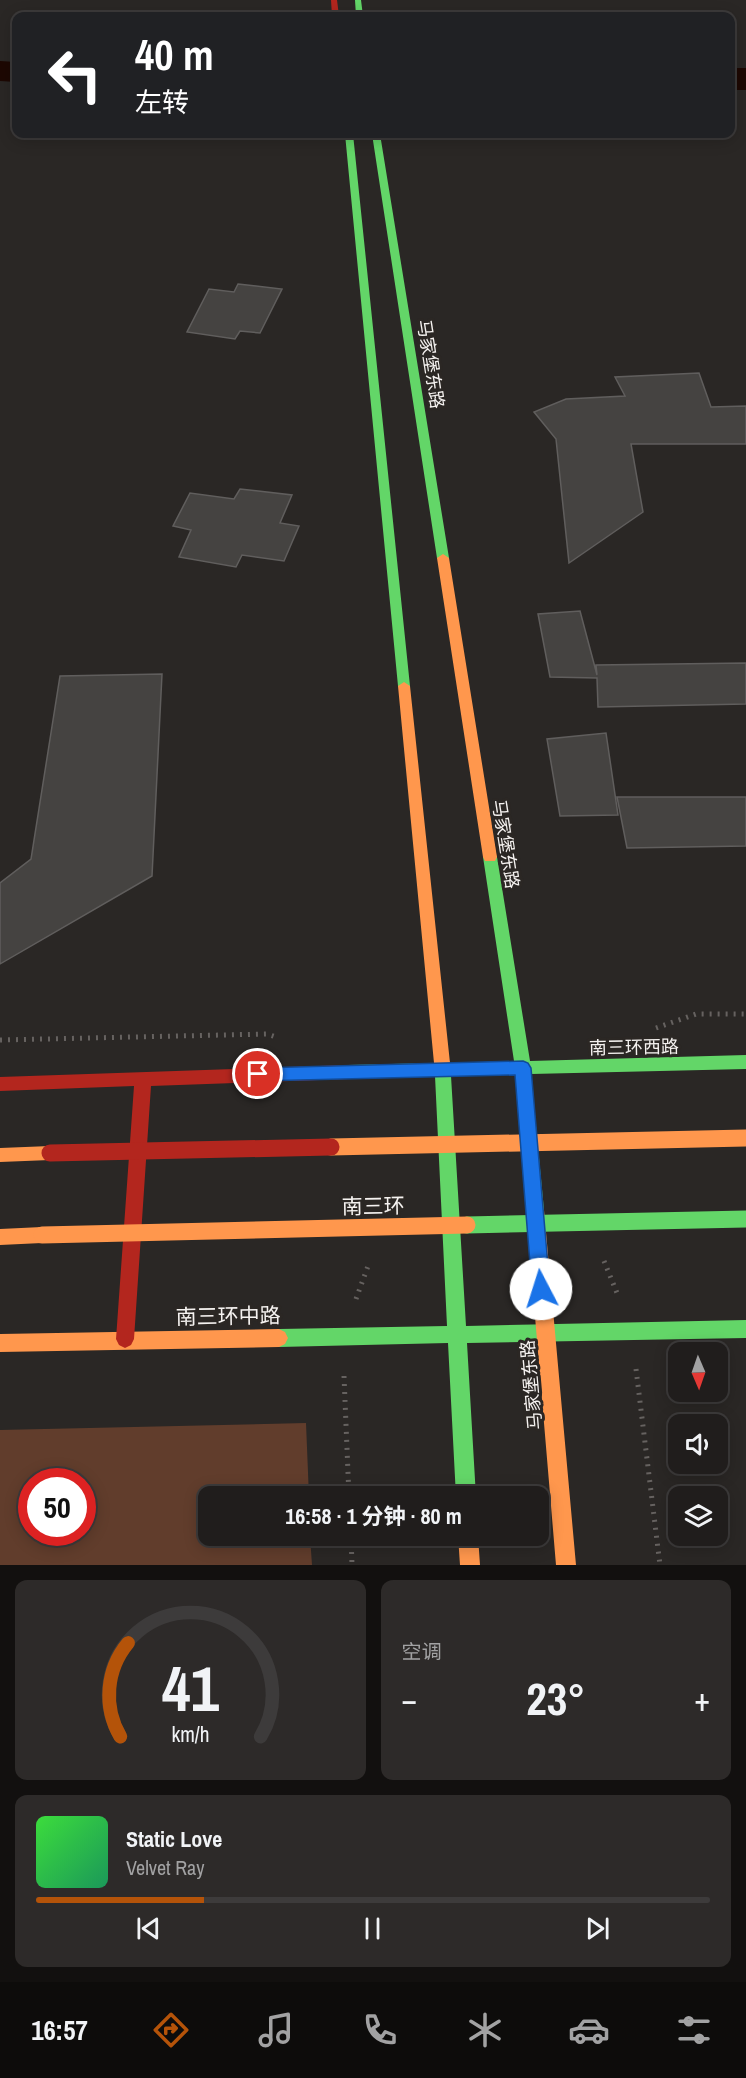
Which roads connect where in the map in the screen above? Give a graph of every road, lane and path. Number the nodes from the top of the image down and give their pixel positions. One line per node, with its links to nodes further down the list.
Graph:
1 (349, 138): 5 (main road)
2 (377, 138): 4 (main road, 马家堡东路)
3 (746, 1062): 4 (main road, 南三环西路)
4 (523, 1068): 5 (main road, 南三环西路); 14 (main road, 马家堡东路)
5 (442, 1069): 6 (main road); 15 (main road)
6 (143, 1078): 7 (main road); 17 (main road)
7 (0, 1084)
8 (746, 1138): 9 (main road, bridge)
9 (0, 1155)
10 (746, 1219): 11 (main road, 南三环, bridge)
11 (0, 1237)
12 (372, 1257): 16 (path)
13 (746, 1329): 14 (main road)
14 (544, 1333): 15 (main road, 南三环中路); 25 (main road, 马家堡东路)
15 (456, 1334): 16 (main road, 南三环中路); 20 (main road)
16 (342, 1335): 17 (main road, 南三环中路); 19 (path)
17 (125, 1339): 18 (main road, 南三环中路)
18 (0, 1343)
19 (349, 1486)
20 (465, 1486)
21 (351, 1546): 23 (path)
22 (469, 1546): 24 (main road)
23 (352, 1565)
24 (470, 1565)
25 (566, 1565)

